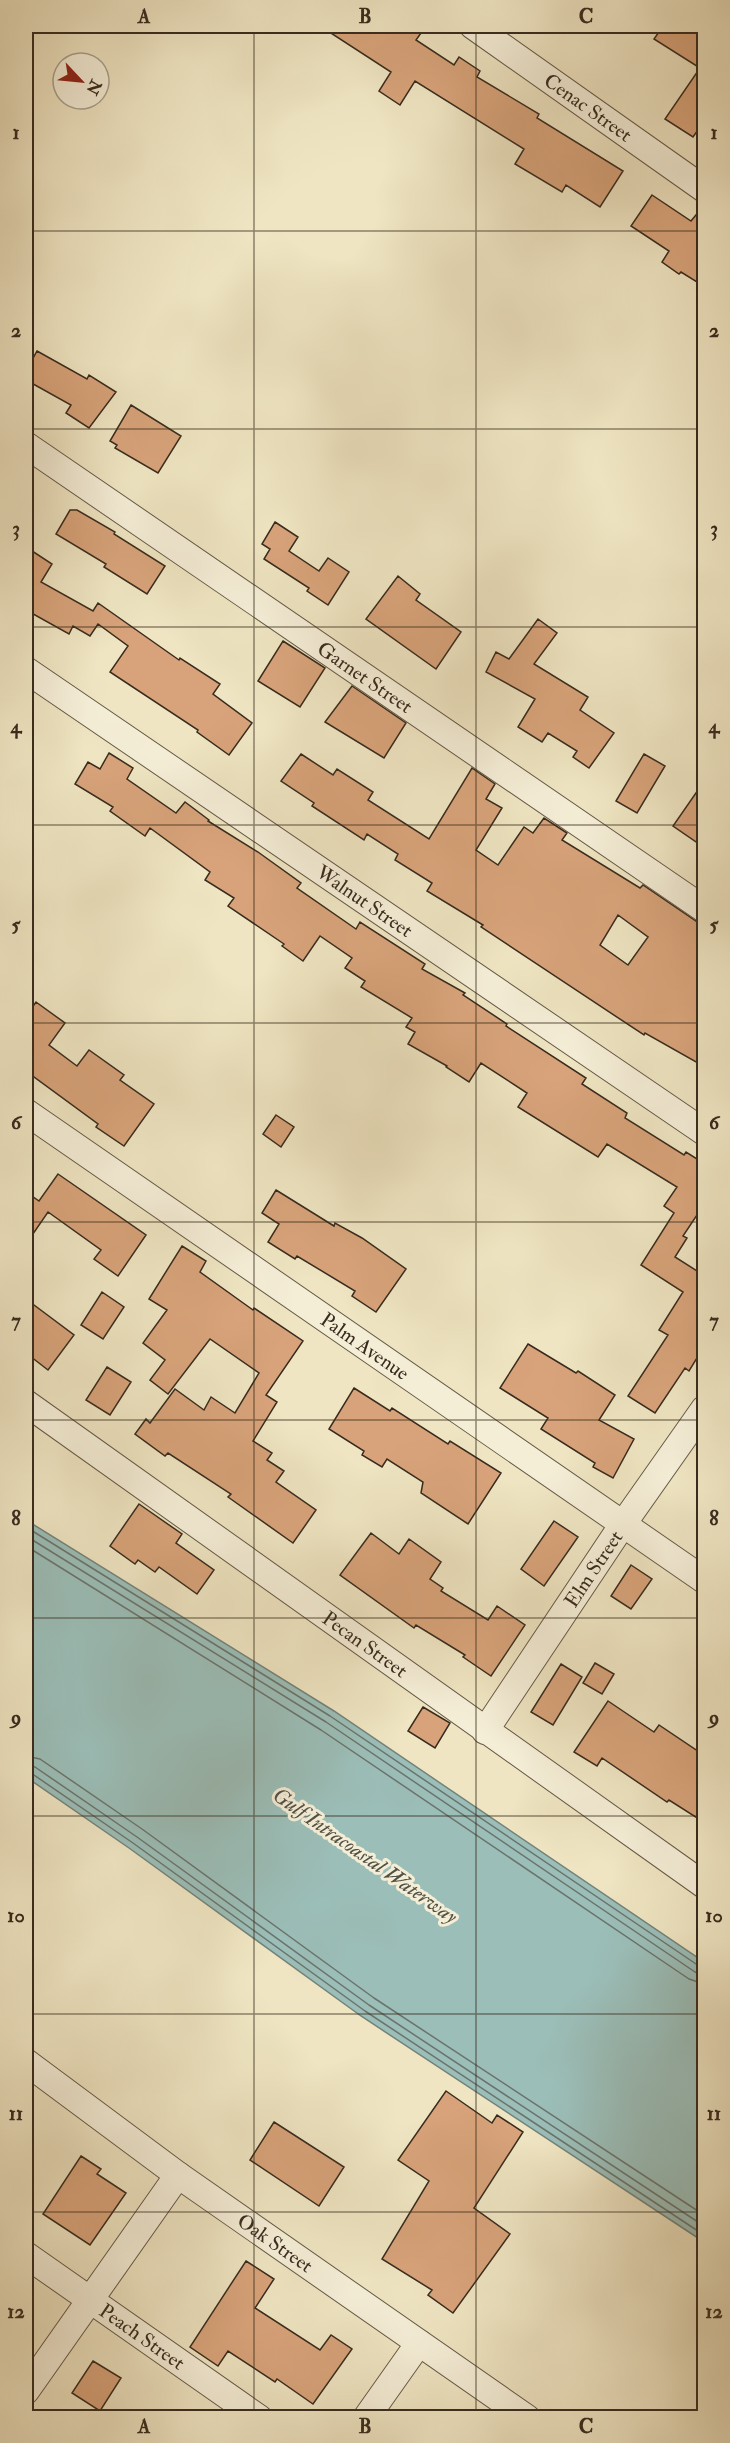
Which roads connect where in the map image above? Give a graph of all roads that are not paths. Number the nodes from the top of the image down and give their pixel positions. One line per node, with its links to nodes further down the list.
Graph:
1 (473, 26): 2 (street, Cenac Street)
2 (705, 189)
3 (26, 445): 5 (street, Garnet Street)
4 (26, 670): 7 (street, Walnut Street)
5 (705, 909)
6 (26, 1112): 10 (street, Palm Avenue)
7 (705, 1132)
8 (26, 1403): 12 (street, Pecan Street)
9 (705, 1409): 10 (street, Elm Street)
10 (623, 1524): 11 (street, Palm Avenue); 12 (street, Elm Street)
11 (705, 1580)
12 (485, 1731): 13 (street, Pecan Street)
13 (705, 1885)
14 (26, 2062): 15 (street, Oak Street)
15 (178, 2175): 17 (street); 18 (street, Oak Street)
16 (26, 2255): 17 (street, Peach Street)
17 (90, 2300): 19 (street); 20 (street, Peach Street)
18 (419, 2343): 21 (street); 22 (street, Oak Street)
19 (26, 2391)
20 (259, 2418)
21 (366, 2418)
22 (527, 2418)

